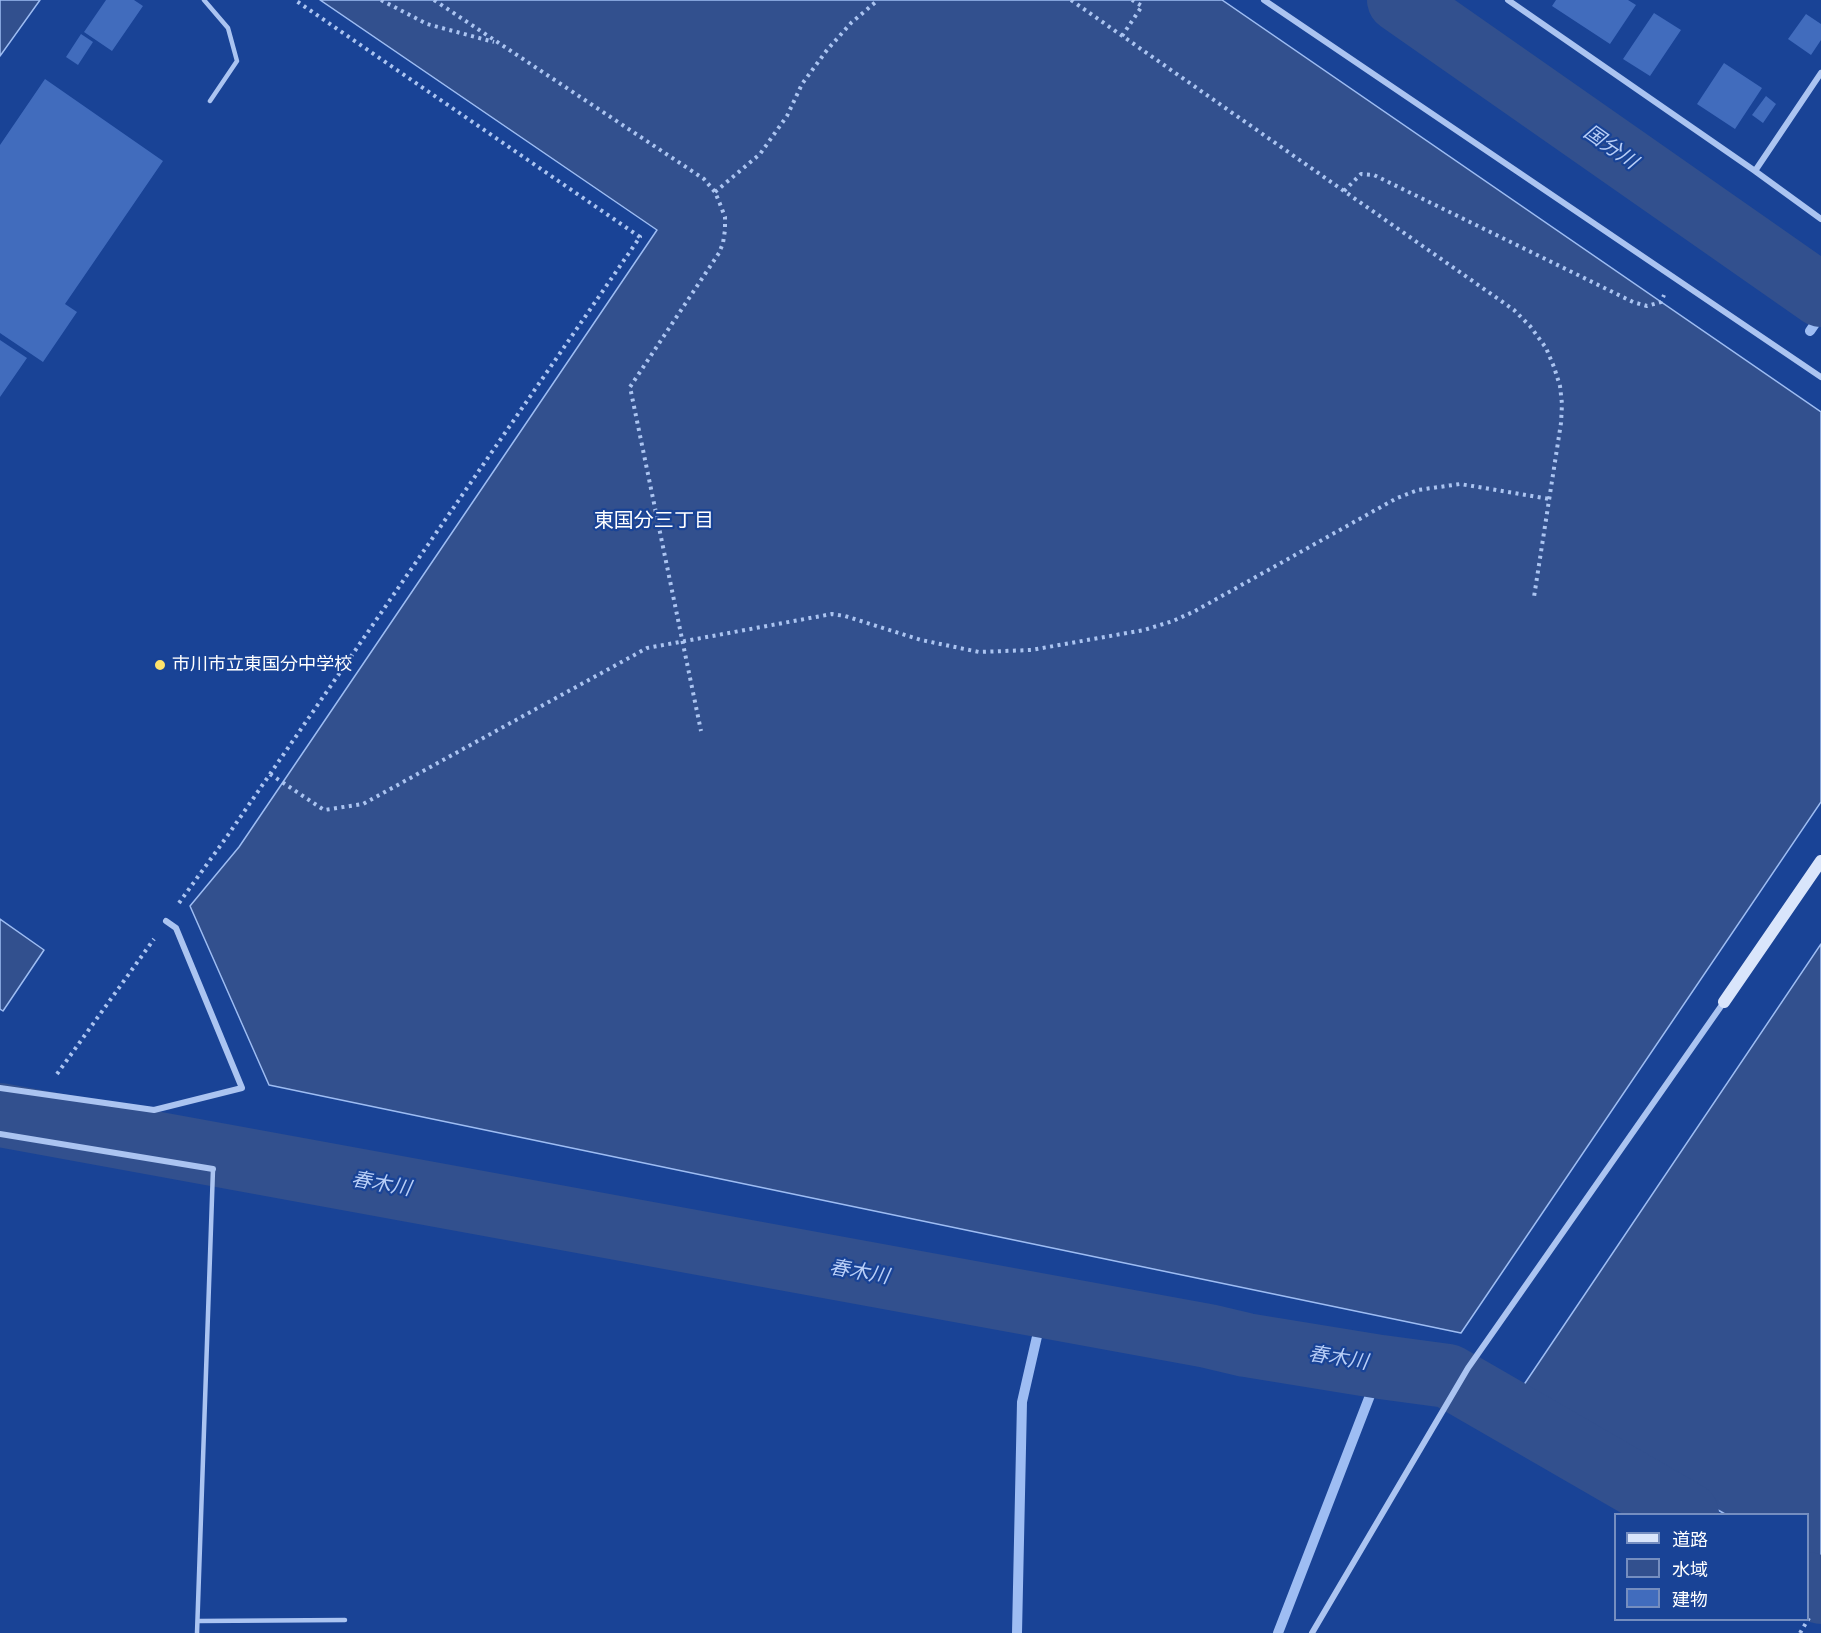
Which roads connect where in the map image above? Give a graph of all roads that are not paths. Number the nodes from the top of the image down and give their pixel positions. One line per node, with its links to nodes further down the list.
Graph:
1 (204, 0): 5 (lane)
2 (1264, 0): 8 (street)
3 (1508, 0): 6 (street)
4 (1821, 73): 6 (street)
5 (210, 101)
6 (1755, 171): 7 (street)
7 (1821, 219)
8 (1821, 377)
9 (1821, 861): 11 (street)
10 (166, 921): 12 (street)
11 (1724, 1002): 18 (street)
12 (0, 1088)
13 (0, 1134): 14 (street)
14 (213, 1169): 16 (lane)
15 (345, 1620): 16 (lane)
16 (198, 1621): 17 (lane)
17 (197, 1633)
18 (1312, 1633)

